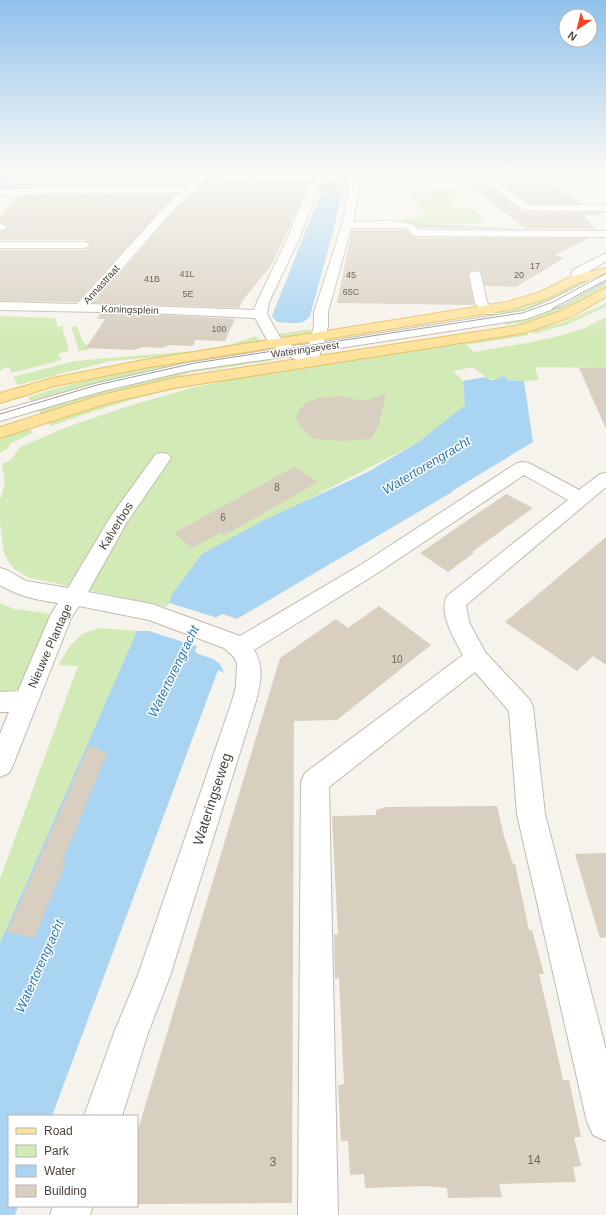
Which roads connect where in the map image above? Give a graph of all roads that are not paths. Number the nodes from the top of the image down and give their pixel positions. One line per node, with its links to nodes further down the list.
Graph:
1 (153, 228): 15 (street, Annastraat)
2 (299, 228): 17 (street)
3 (346, 228): 19 (street)
4 (412, 228): 5 (street)
5 (606, 234)
6 (0, 245): 7 (street)
7 (85, 245)
8 (602, 259): 12 (street, Wateringsevest)
9 (606, 272): 12 (main road, Wateringsevest)
10 (475, 275): 16 (street)
11 (606, 276): 19 (street, Wateringsevest)
12 (576, 279): 16 (main road, Wateringsevest)
13 (606, 292): 19 (main road, Wateringsevest)
14 (0, 306): 15 (street, Koningsplein)
15 (80, 308): 17 (street, Koningsplein)
16 (488, 311): 19 (main road, Wateringsevest)
17 (260, 314): 18 (street)
18 (275, 342): 19 (main road, Wateringsevest); 20 (street); 21 (main road, Wateringsevest)
19 (314, 348): 20 (street); 23 (main road, Wateringsevest)
20 (290, 351): 22 (street, Wateringsevest)
21 (0, 398)
22 (0, 416)
23 (0, 433)
24 (162, 458): 28 (street, Kalverbos)
25 (606, 478): 26 (street)
26 (581, 498): 29 (street); 30 (street)
27 (0, 575): 28 (street, Nieuwe Plantage)
28 (73, 597): 29 (street); 31 (street, Nieuwe Plantage)
29 (240, 647): 34 (street, Wateringseweg)
30 (476, 658): 35 (street); 36 (street)
31 (26, 701): 32 (street, Nieuwe Plantage); 33 (street, Nieuwe Plantage)
32 (0, 702)
33 (0, 765)
34 (103, 1115)
35 (606, 1122)
36 (318, 1215)

